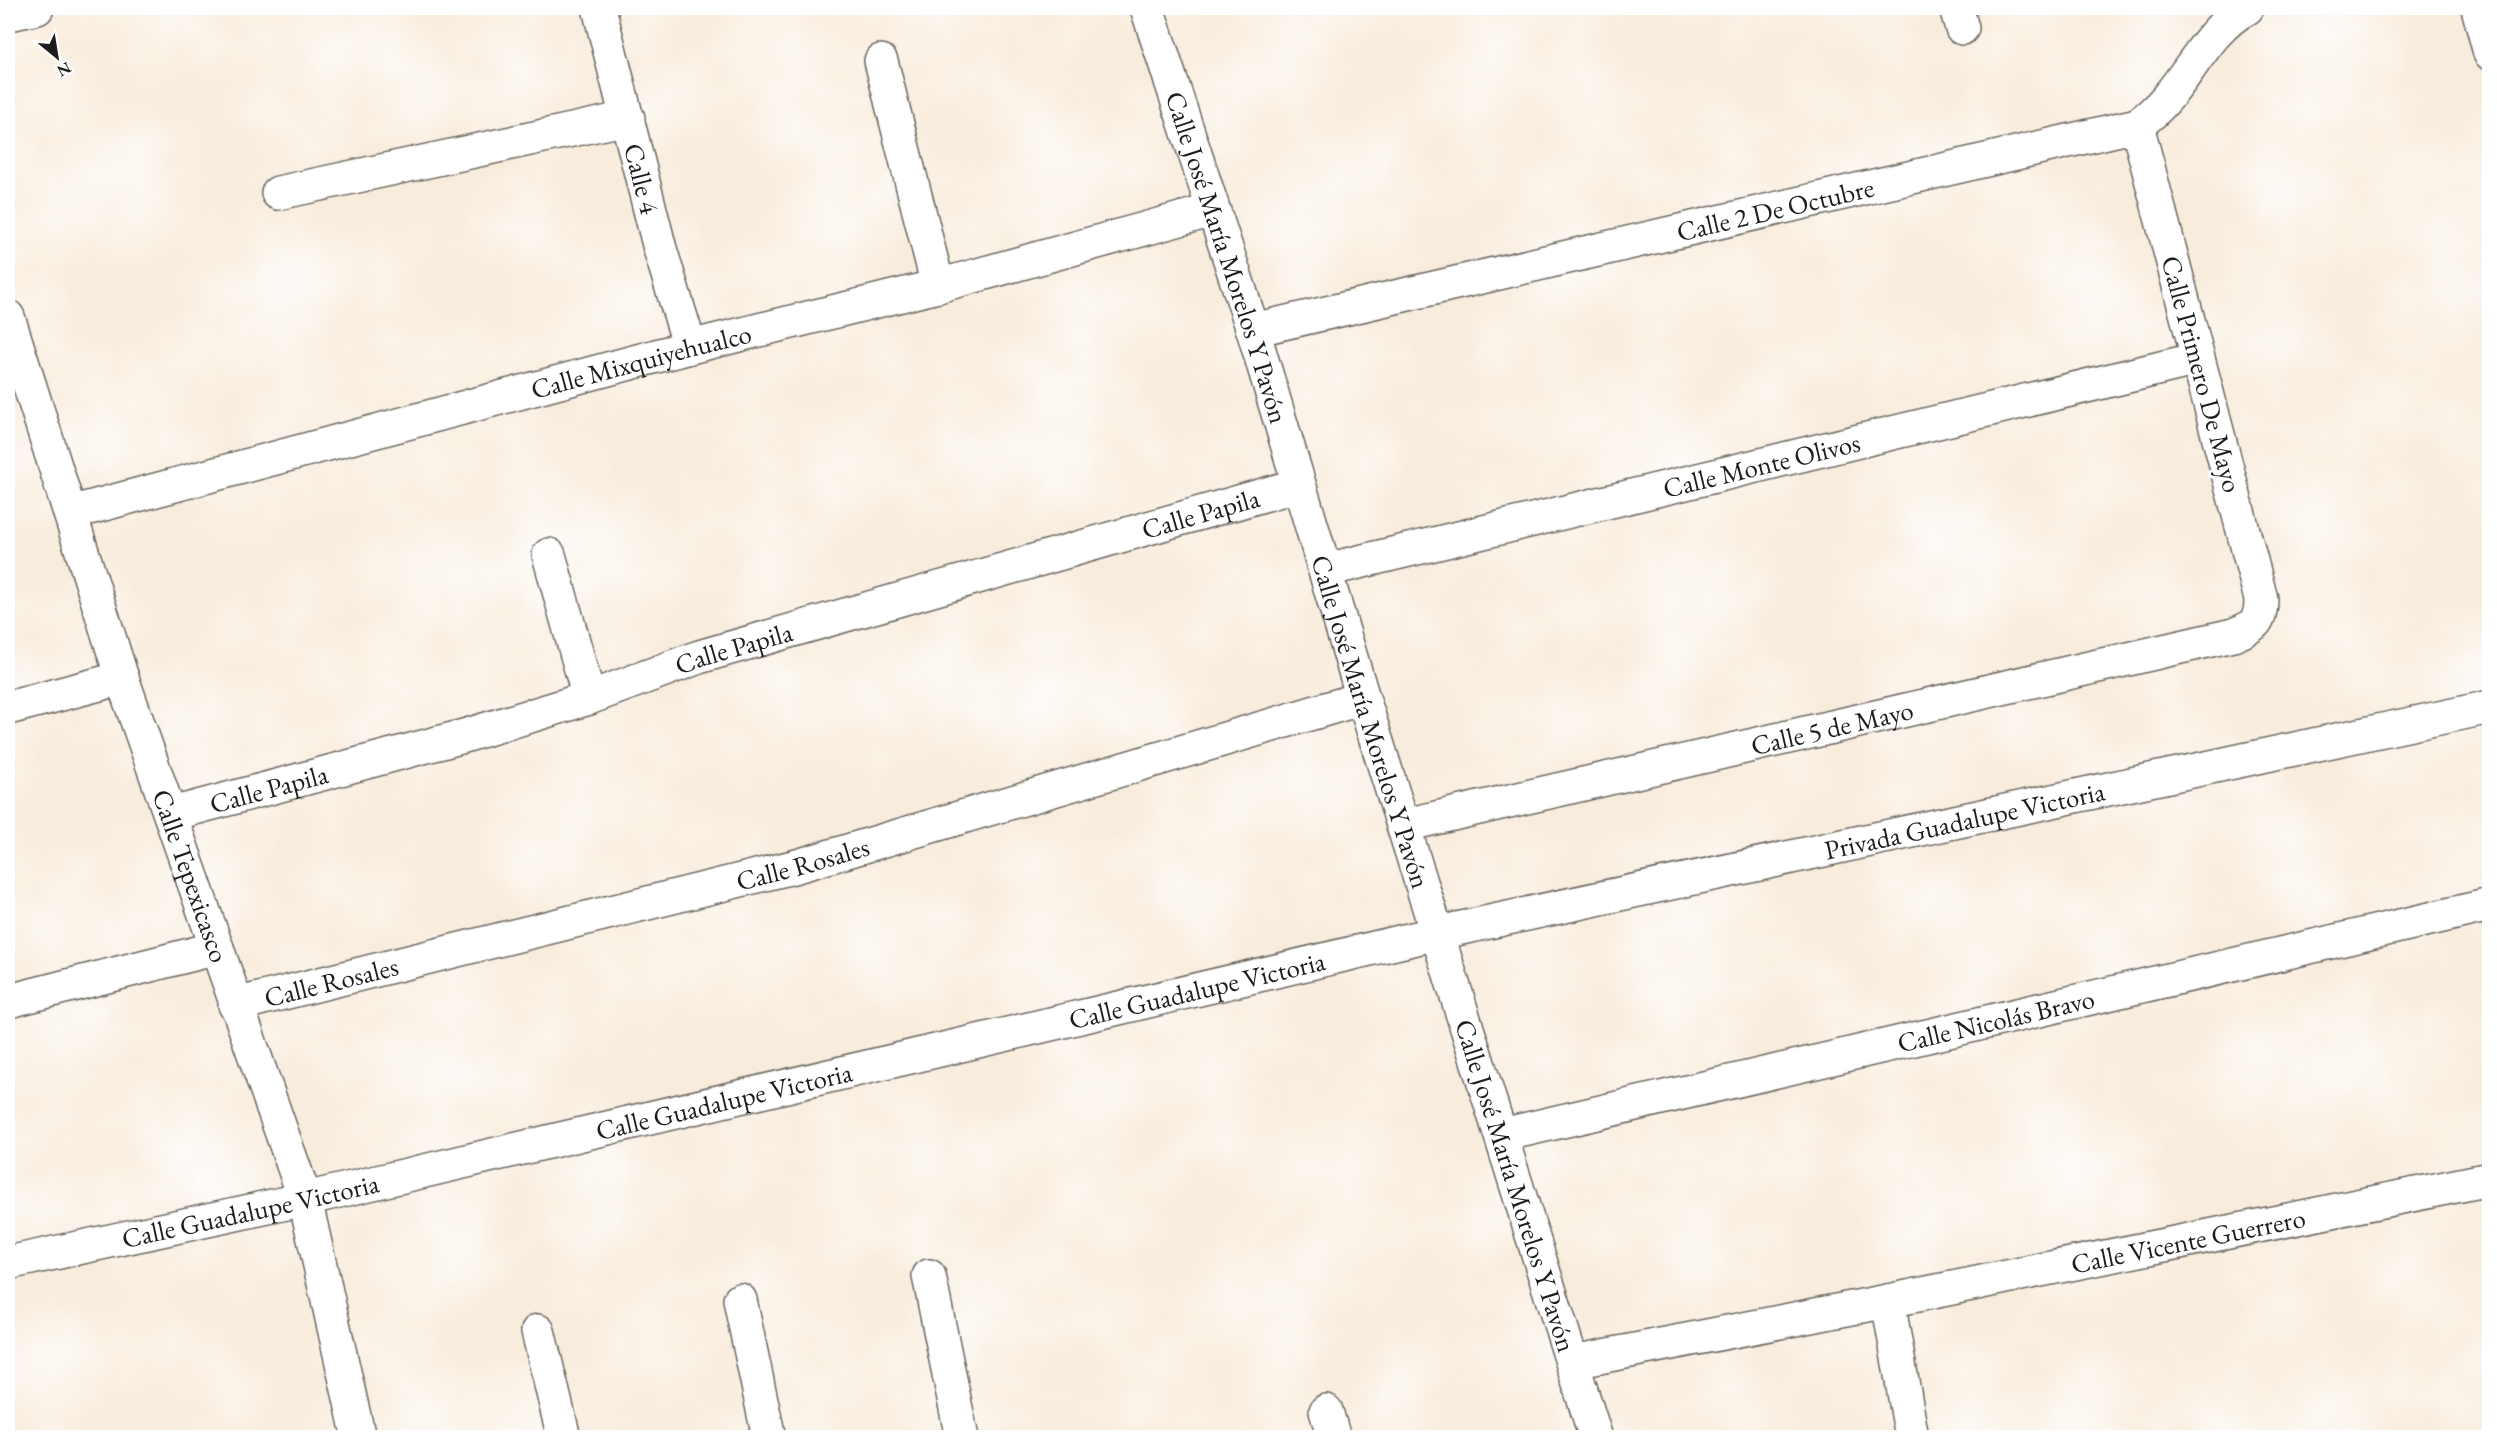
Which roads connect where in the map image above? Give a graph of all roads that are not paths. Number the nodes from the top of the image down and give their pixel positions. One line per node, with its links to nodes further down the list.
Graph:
1 (37, 8): 6 (street)
2 (599, 8): 9 (street, Calle 4)
3 (1147, 8): 12 (street, Calle José María Morelos Y Pavón)
4 (2478, 8): 7 (street)
5 (2234, 10): 10 (street, Calle 2 De Octubre)
6 (8, 14)
7 (2490, 53)
8 (881, 61): 13 (street)
9 (628, 118): 11 (street); 16 (street, Calle 4)
10 (2137, 125): 15 (street, Calle 2 De Octubre); 17 (street, Calle Primero De Mayo)
11 (278, 193)
12 (1213, 210): 13 (street, Calle Mixquiyehualco); 15 (street, Calle José María Morelos Y Pavón)
13 (938, 286): 16 (street, Calle Mixquiyehualco)
14 (8, 323): 19 (street, Calle Tepexicasco)
15 (1253, 330): 18 (street, Calle José María Morelos Y Pavón)
16 (690, 347): 19 (street, Calle Mixquiyehualco)
17 (2198, 359): 21 (street, Calle Monte Olivos); 22 (street, Calle Primero De Mayo)
18 (1298, 485): 21 (street, Calle José María Morelos Y Pavón); 24 (street, Calle Papila)
19 (70, 513): 23 (street, Calle Tepexicasco)
20 (549, 555): 24 (street)
21 (1326, 570): 25 (street, Calle José María Morelos Y Pavón)
22 (2255, 623): 29 (street, Calle 5 de Mayo)
23 (122, 678): 26 (street); 28 (street, Calle Tepexicasco)
24 (589, 698): 28 (street, Calle Papila)
25 (1363, 698): 29 (street, Calle José María Morelos Y Pavón); 34 (street, Calle Rosales)
26 (8, 708)
27 (2490, 708): 31 (street, Privada Guadalupe Victoria)
28 (172, 814): 32 (street, Calle Tepexicasco)
29 (1405, 825): 31 (street, Calle José María Morelos Y Pavón)
30 (2490, 905): 35 (street, Calle Nicolás Bravo)
31 (1438, 933): 35 (street, Calle José María Morelos Y Pavón); 37 (street, Calle Guadalupe Victoria)
32 (217, 948): 33 (street); 34 (street, Calle Tepexicasco)
33 (9, 1001)
34 (235, 1005): 37 (street, Calle Tepexicasco)
35 (1502, 1135): 43 (street, Calle José María Morelos Y Pavón)
36 (2490, 1179): 41 (street, Calle Vicente Guerrero)
37 (304, 1199): 38 (street, Calle Guadalupe Victoria); 44 (street, Calle Tepexicasco)
38 (8, 1263)
39 (929, 1276): 47 (street)
40 (740, 1300): 46 (street)
41 (1888, 1301): 43 (street, Calle Vicente Guerrero); 49 (street)
42 (538, 1331): 45 (street)
43 (1573, 1362): 48 (street, Calle José María Morelos Y Pavón)
44 (359, 1437)
45 (564, 1437)
46 (769, 1437)
47 (962, 1437)
48 (1596, 1437)
49 (1912, 1437)

